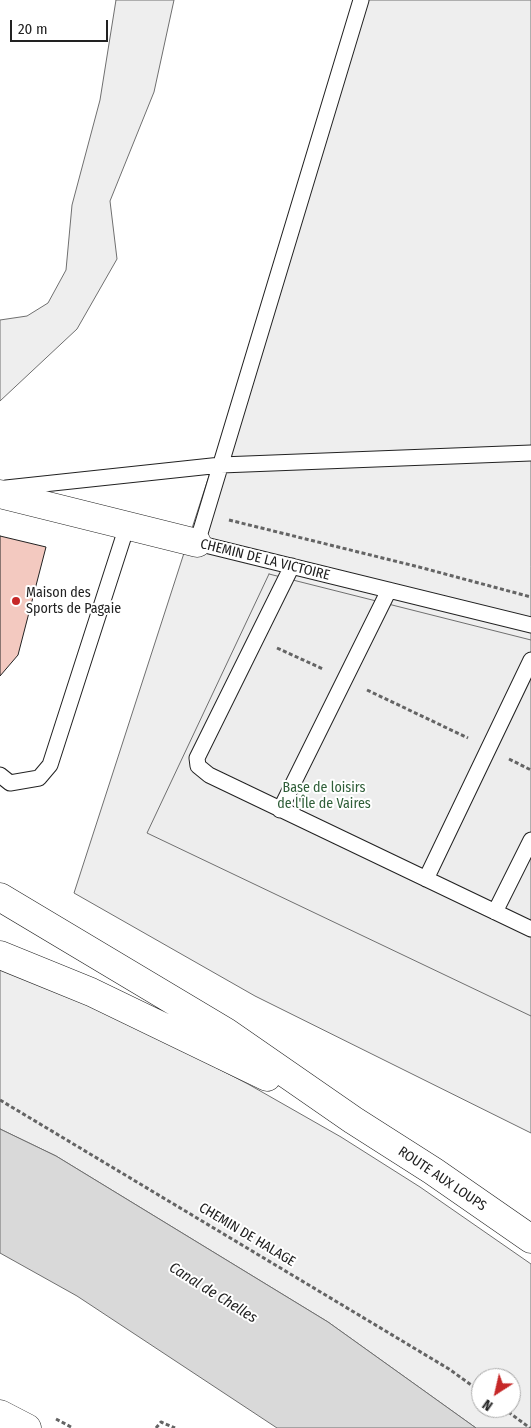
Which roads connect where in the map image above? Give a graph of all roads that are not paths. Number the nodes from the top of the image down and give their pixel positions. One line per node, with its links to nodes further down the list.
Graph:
1 (360, 0): 3 (lane)
2 (531, 453): 3 (lane)
3 (221, 465): 4 (lane); 7 (lane)
4 (0, 489)
5 (0, 494): 6 (street, CHEMIN DE LA VICTOIRE)
6 (126, 526): 7 (street, CHEMIN DE LA VICTOIRE); 12 (lane)
7 (200, 530): 8 (lane, CHEMIN DE LA VICTOIRE)
8 (292, 566): 9 (lane, CHEMIN DE LA VICTOIRE); 13 (lane)
9 (389, 590): 10 (lane, CHEMIN DE LA VICTOIRE); 13 (lane)
10 (531, 625)
11 (531, 660): 15 (lane)
12 (0, 775)
13 (280, 810): 15 (lane)
14 (531, 840): 17 (lane)
15 (426, 879): 17 (lane)
16 (0, 897): 20 (street)
17 (495, 912): 18 (lane)
18 (531, 929)
19 (0, 956): 20 (street)
20 (353, 1120): 21 (street, ROUTE AUX LOUPS)
21 (531, 1239)
22 (0, 1414): 23 (street)
23 (27, 1428)

